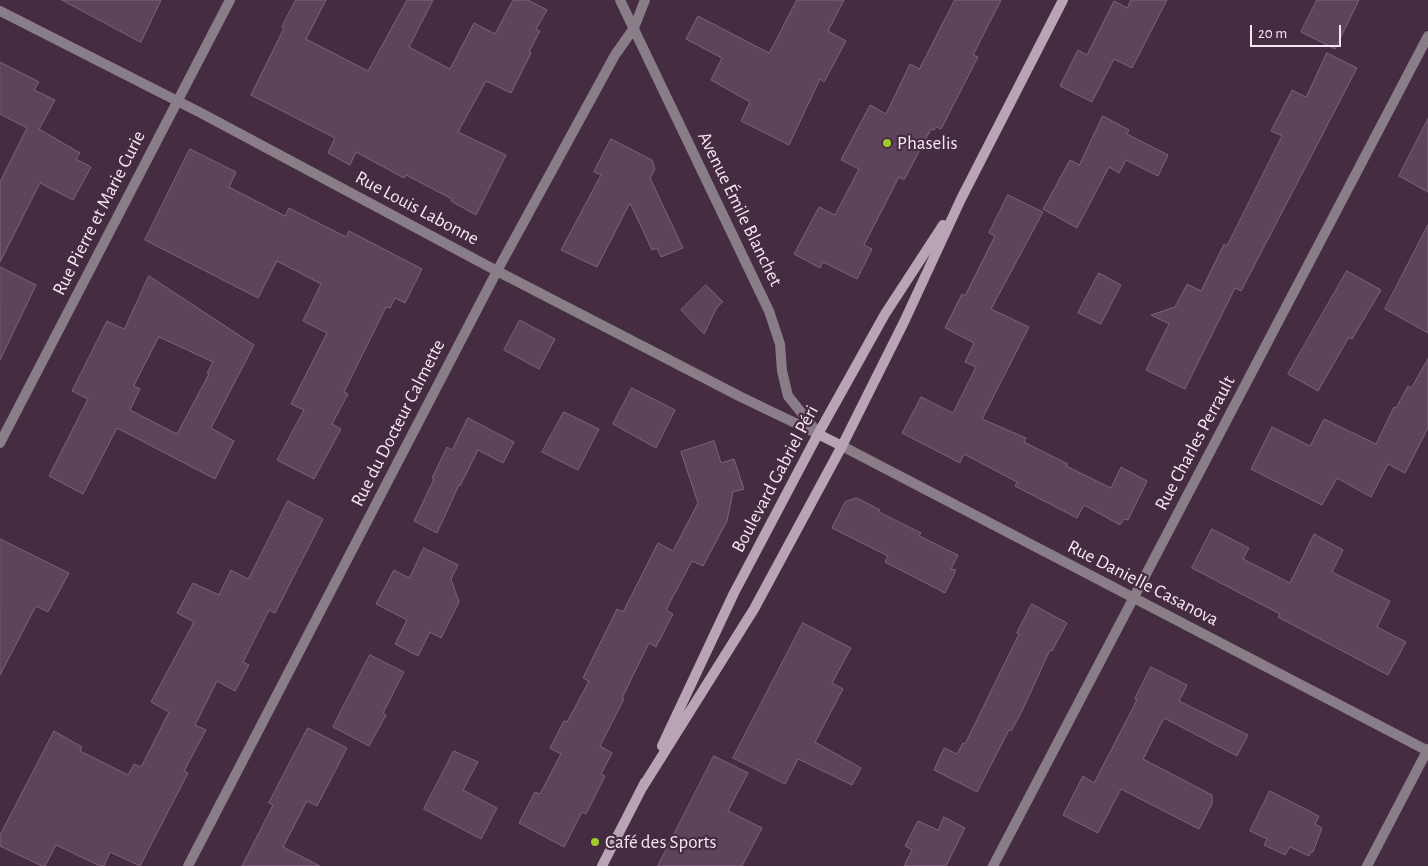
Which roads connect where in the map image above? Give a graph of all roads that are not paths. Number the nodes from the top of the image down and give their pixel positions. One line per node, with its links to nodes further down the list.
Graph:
1 (230, 0): 8 (street, Rue Pierre et Marie Curie)
2 (620, 0): 6 (street, Avenue Émile Blanchet)
3 (645, 0): 6 (street, Rue du Docteur Calmette)
4 (1063, 0): 9 (main road, Boulevard Gabriel Péri)
5 (0, 11): 8 (street, Rue Louis Labonne)
6 (634, 28): 10 (street, Rue du Docteur Calmette); 11 (street, Avenue Émile Blanchet)
7 (1428, 36): 14 (street, Rue Charles Perrault)
8 (177, 101): 10 (street, Rue Louis Labonne); 12 (street, Rue Pierre et Marie Curie)
9 (961, 199): 11 (main road, Boulevard Gabriel Péri); 13 (main road, Boulevard Gabriel Péri)
10 (497, 270): 11 (street, Rue Louis Labonne); 17 (street, Rue du Docteur Calmette)
11 (818, 434): 13 (main road); 16 (main road, Boulevard Gabriel Péri)
12 (0, 443)
13 (842, 446): 14 (street, Rue Danielle Casanova); 16 (main road, Boulevard Gabriel Péri)
14 (1133, 598): 15 (street, Rue Danielle Casanova); 19 (street, Rue Charles Perrault)
15 (1428, 750): 20 (street)
16 (642, 788): 18 (main road, Boulevard Gabriel Péri)
17 (188, 866)
18 (602, 866)
19 (993, 866)
20 (1367, 866)

